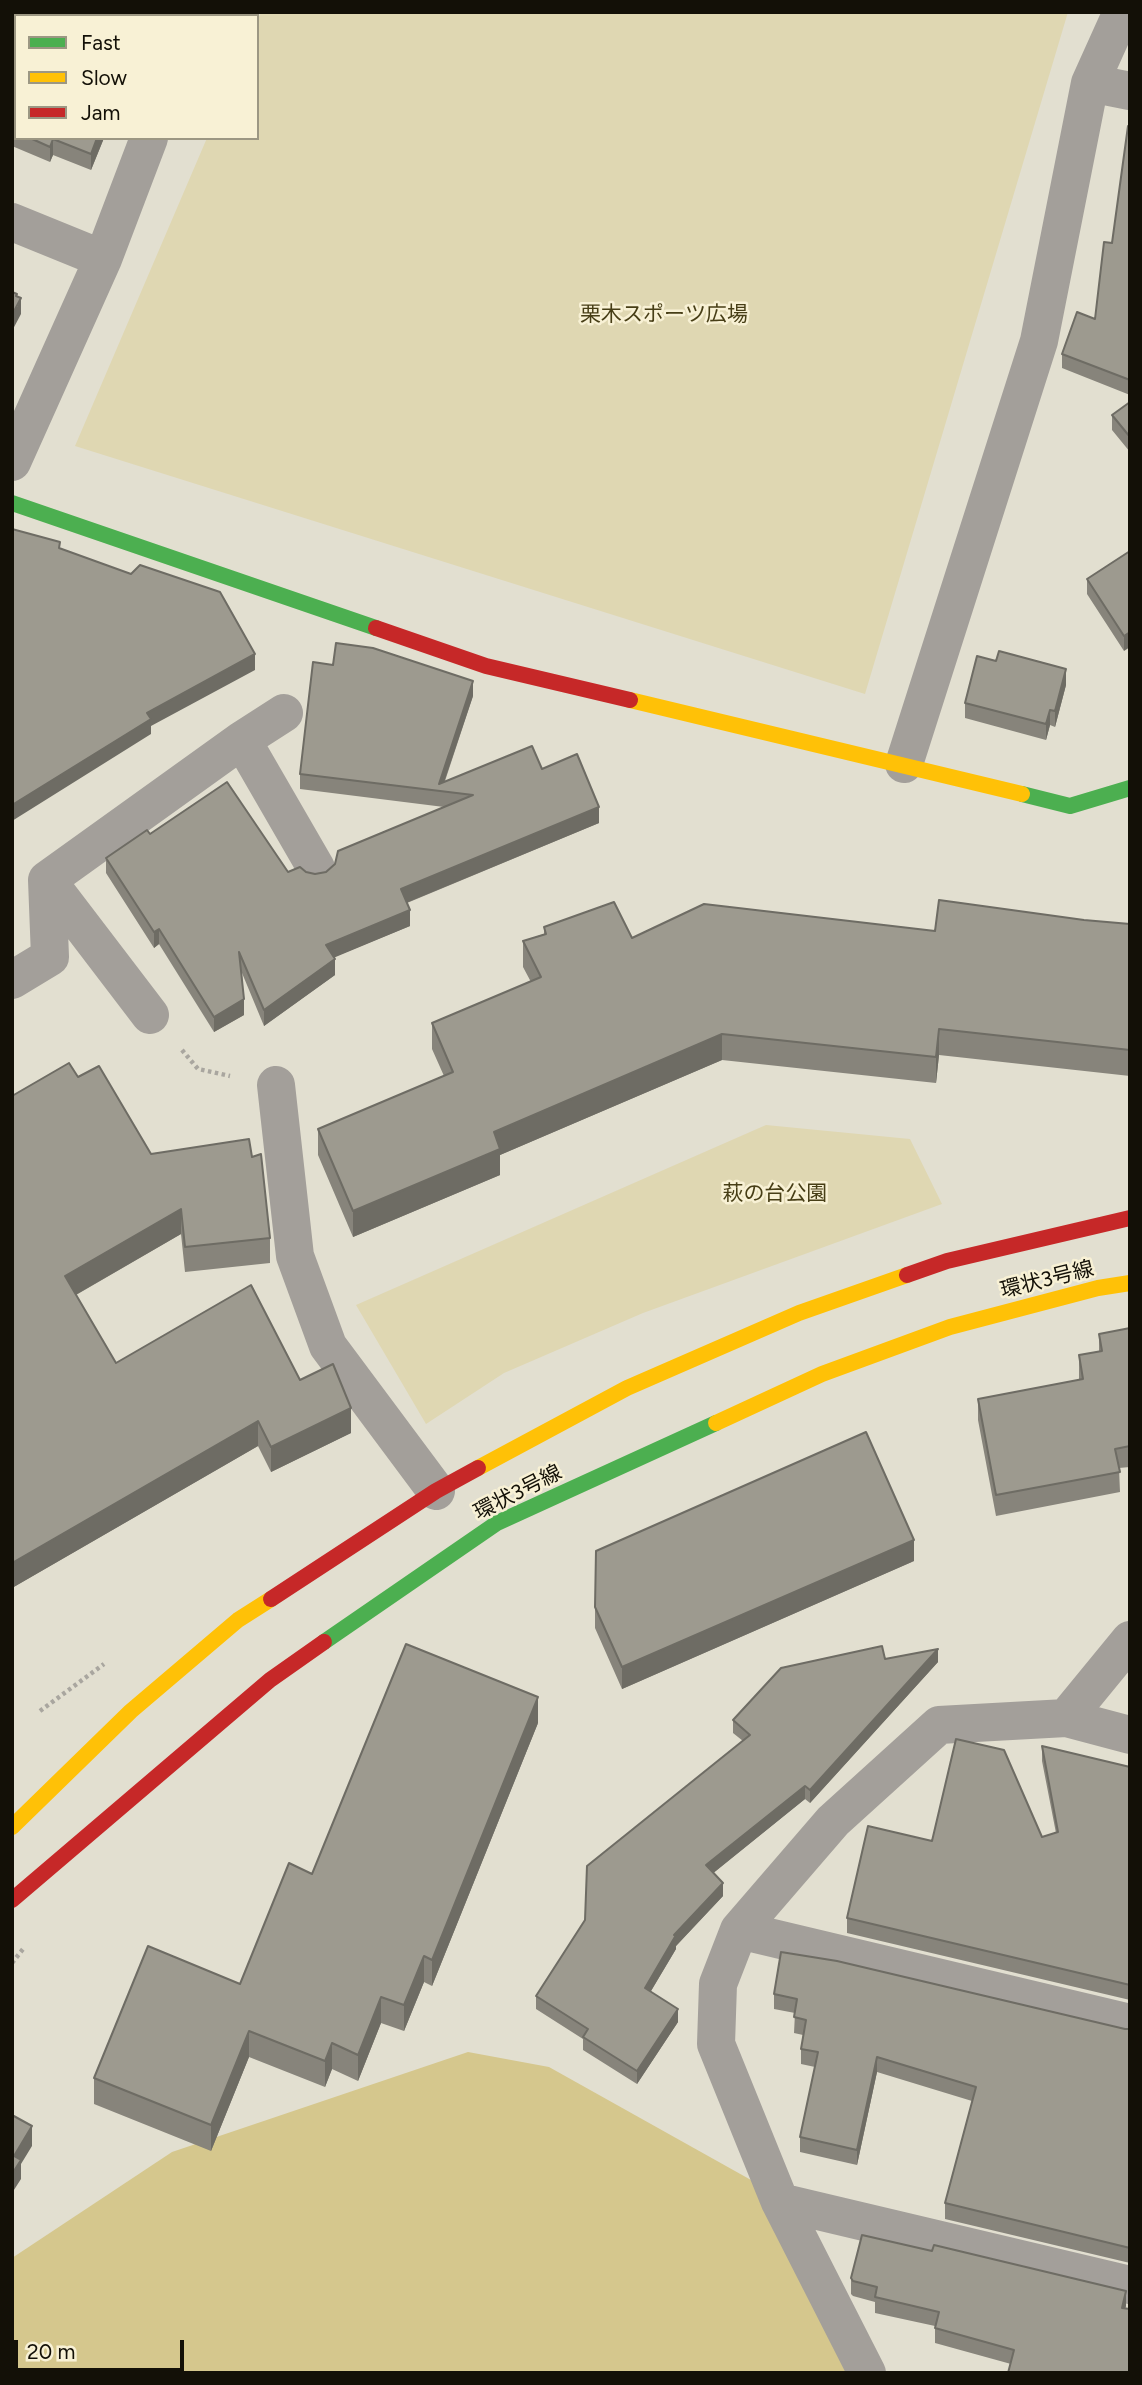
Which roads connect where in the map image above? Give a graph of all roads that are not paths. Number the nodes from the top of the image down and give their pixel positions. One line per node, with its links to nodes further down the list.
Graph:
1 (1122, 12): 2 (street)
2 (1090, 83): 3 (street); 11 (street)
3 (1130, 91)
4 (148, 140): 6 (street)
5 (12, 222): 6 (street)
6 (103, 259): 7 (street)
7 (12, 462)
8 (12, 503): 11 (street)
9 (284, 712): 10 (street)
10 (242, 740): 13 (street); 14 (street)
11 (904, 764): 12 (street)
12 (1130, 788)
13 (316, 868)
14 (47, 880): 15 (street); 16 (street)
15 (12, 980)
16 (150, 1015)
17 (276, 1085): 20 (street)
18 (1130, 1218): 20 (street, 環状3号線)
19 (1130, 1283): 25 (street, 環状3号線)
20 (436, 1491): 24 (street, 環状3号線)
21 (1130, 1640): 22 (street)
22 (1066, 1718): 23 (street); 26 (street)
23 (1130, 1735)
24 (12, 1827)
25 (12, 1900)
26 (739, 1930): 27 (street); 28 (street)
27 (1130, 2023)
28 (780, 2202): 29 (street); 30 (street)
29 (1130, 2286)
30 (867, 2373)

